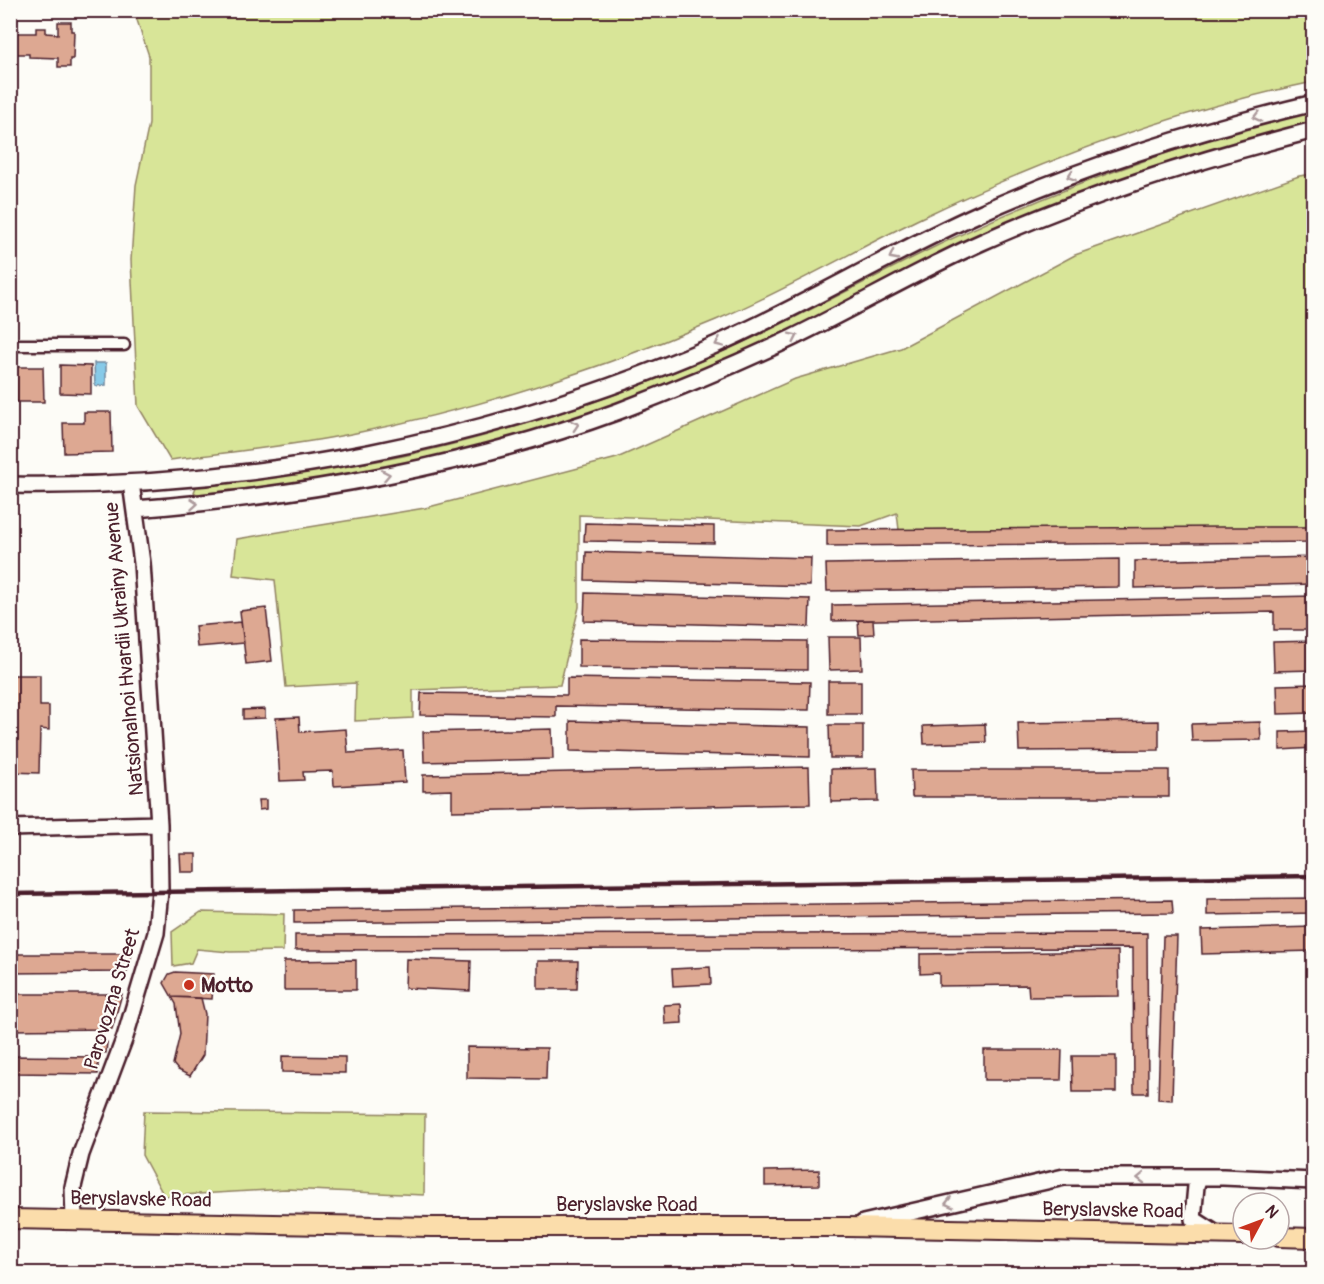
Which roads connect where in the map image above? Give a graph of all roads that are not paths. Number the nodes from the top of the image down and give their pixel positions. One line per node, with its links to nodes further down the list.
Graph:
1 (1314, 103): 5 (street, one-way to 5)
2 (1314, 130): 7 (street, one-way to 2)
3 (10, 345): 4 (street)
4 (124, 345)
5 (131, 483): 6 (street, Natsionalnoi Hvardii Ukrainy Avenue); 7 (street, Natsionalnoi Hvardii Ukrainy Avenue)
6 (10, 485)
7 (135, 509): 8 (street, Natsionalnoi Hvardii Ukrainy Avenue)
8 (159, 824): 9 (street); 13 (street, Parovozna Street)
9 (10, 828)
10 (1199, 1177): 11 (street); 14 (street, one-way to 14); 15 (street)
11 (1314, 1181)
12 (10, 1219): 13 (main road, Beryslavske Road)
13 (74, 1220): 14 (main road, Beryslavske Road)
14 (848, 1227): 15 (main road, Beryslavske Road)
15 (1218, 1235): 16 (main road, Beryslavske Road)
16 (1231, 1235)
17 (1291, 1237): 18 (main road)
18 (1314, 1238)

